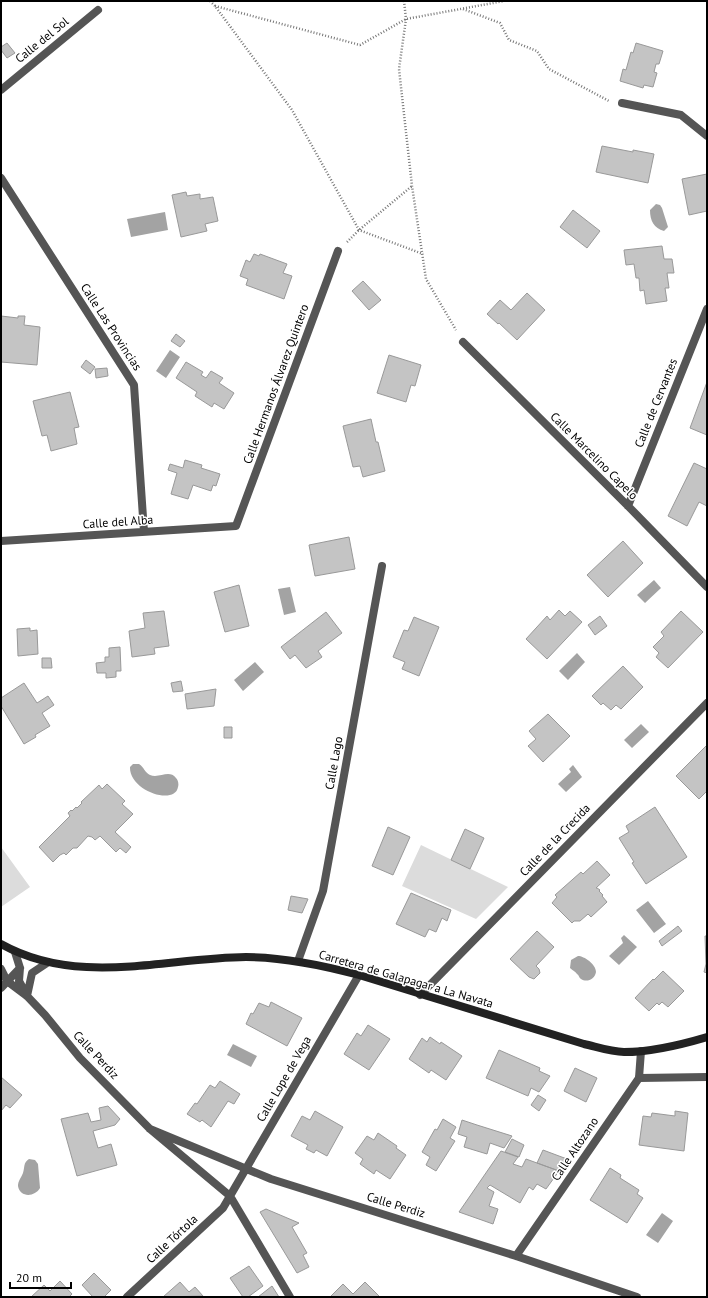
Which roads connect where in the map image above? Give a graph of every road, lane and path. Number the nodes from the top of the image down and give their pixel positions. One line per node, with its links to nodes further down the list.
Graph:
1 (210, 1): 4 (path)
2 (404, 1): 7 (path)
3 (504, 1): 5 (path)
4 (215, 6): 7 (path); 13 (path)
5 (462, 9): 7 (path); 9 (path)
6 (98, 10): 8 (street, Calle del Sol)
7 (406, 19): 12 (path)
8 (1, 90)
9 (622, 103): 10 (street)
10 (707, 136)
11 (1, 178): 20 (street, Calle Las Provincias)
12 (412, 186): 13 (path); 15 (path)
13 (359, 230): 14 (path); 15 (path)
14 (338, 251): 19 (street, Calle Hermanos Álvarez Quintero)
15 (423, 254): 17 (path)
16 (707, 309): 18 (street, Calle de Cervantes)
17 (463, 342): 18 (street, Calle Marcelino Capelo)
18 (628, 506): 23 (street, Calle Marcelino Capelo)
19 (236, 526): 20 (street, Calle del Alba)
20 (144, 532): 21 (street, Calle del Alba)
21 (1, 541)
22 (382, 566): 27 (street, Calle Lago)
23 (707, 587)
24 (707, 703): 34 (street, Calle de la Crecida)
25 (1, 944): 26 (main road, Carretera de Galapagar a La Navata)
26 (15, 952): 28 (main road, Carretera de Galapagar a La Navata); 29 (street, Calle Perdiz)
27 (298, 961): 28 (main road, Carretera de Galapagar a La Navata); 31 (main road, Carretera de Galapagar a La Navata)
28 (47, 963): 35 (street)
29 (20, 968): 32 (street); 35 (street, Calle Perdiz)
30 (1, 969): 32 (street, Calle Perdiz)
31 (359, 975): 34 (main road, Carretera de Galapagar a La Navata); 41 (street, Calle Lope de Vega)
32 (7, 981): 33 (street); 35 (street, Calle Perdiz)
33 (1, 988)
34 (420, 995): 37 (main road, Carretera de Galapagar a La Navata)
35 (27, 996): 40 (street, Calle Perdiz)
36 (707, 1037): 37 (main road, Carretera de Galapagar a La Navata)
37 (641, 1051): 39 (street, Calle Altozano)
38 (707, 1077): 39 (street)
39 (638, 1078): 43 (street, Calle Altozano)
40 (150, 1129): 41 (street, Calle Perdiz); 42 (street, Calle Perdiz)
41 (245, 1168): 42 (street, Calle Lope de Vega); 43 (street, Calle Perdiz)
42 (230, 1196): 44 (street, Calle Tórtola); 45 (street, Calle Perdiz)
43 (516, 1256): 46 (street, Calle Perdiz)
44 (127, 1297)
45 (290, 1297)
46 (637, 1297)

